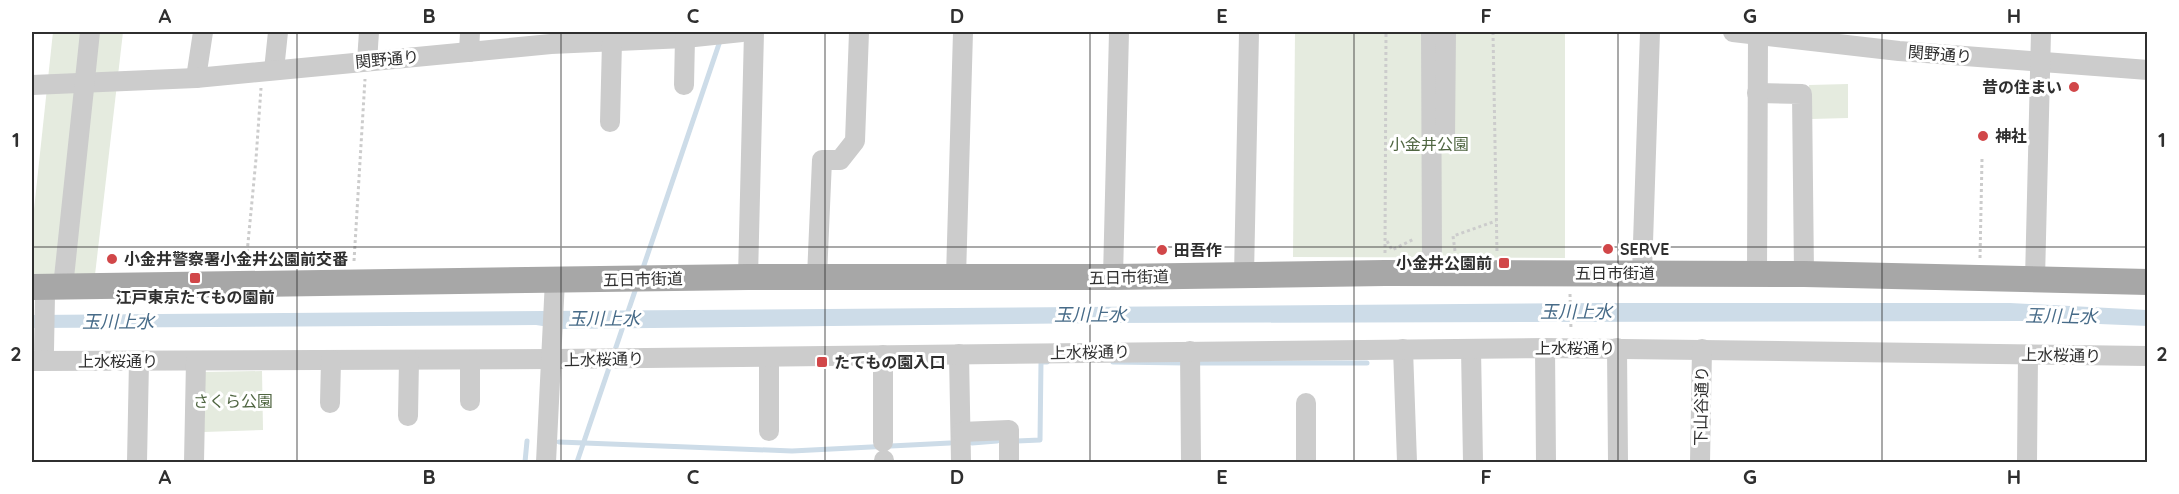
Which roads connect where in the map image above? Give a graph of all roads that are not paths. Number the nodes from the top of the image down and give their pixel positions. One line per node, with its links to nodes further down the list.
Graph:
1 (90, 32): 28 (street)
2 (203, 32): 26 (street)
3 (278, 32): 24 (street)
4 (369, 32): 22 (street)
5 (470, 32): 21 (street)
6 (742, 32): 19 (street, 関野通り)
7 (754, 32): 37 (street)
8 (859, 32): 38 (street)
9 (963, 32): 39 (street)
10 (1119, 32): 40 (street)
11 (1249, 32): 34 (street)
12 (1431, 32): 32 (street)
13 (1446, 32): 32 (street)
14 (1650, 32): 33 (street)
15 (1733, 32): 17 (street, 関野通り)
16 (2041, 32): 23 (street)
17 (1758, 35): 23 (street, 関野通り); 30 (street)
18 (552, 38): 20 (street, 関野通り); 21 (street, 関野通り)
19 (685, 38): 20 (street, 関野通り); 29 (street)
20 (612, 42): 31 (street)
21 (468, 52): 22 (street, 関野通り)
22 (367, 61): 24 (street, 関野通り)
23 (2040, 63): 25 (street, 関野通り); 41 (street)
24 (268, 70): 26 (street, 関野通り)
25 (2148, 70)
26 (196, 78): 28 (street, 関野通り)
27 (32, 85): 28 (street, 関野通り)
28 (84, 85): 44 (street)
29 (684, 85)
30 (1757, 93): 35 (street); 36 (street)
31 (610, 122)
32 (1438, 273): 33 (main road, 五日市街道); 34 (main road, 五日市街道)
33 (1642, 273): 35 (main road, 五日市街道)
34 (1244, 274): 40 (main road, 五日市街道)
35 (1757, 274): 36 (main road, 五日市街道)
36 (1804, 274): 41 (main road, 五日市街道)
37 (748, 277): 38 (main road, 五日市街道); 43 (main road, 五日市街道)
38 (817, 277): 39 (main road, 五日市街道)
39 (956, 277): 40 (main road, 五日市街道)
40 (1113, 277)
41 (2036, 279): 42 (main road, 五日市街道)
42 (2148, 282)
43 (555, 285): 44 (main road, 五日市街道); 50 (street)
44 (46, 290): 54 (street)
45 (1545, 348): 46 (street, 上水桜通り); 48 (street, 上水桜通り); 79 (street)
46 (1617, 348): 49 (street, 上水桜通り); 80 (street)
47 (1403, 349): 48 (street, 上水桜通り); 57 (street, 上水桜通り); 77 (street)
48 (1471, 349): 78 (street)
49 (1702, 349): 53 (street, 上水桜通り); 81 (street, 下山谷通り)
50 (552, 353): 56 (street, 上水桜通り); 60 (street, 上水桜通り); 72 (street)
51 (958, 354): 52 (street, 上水桜通り); 57 (street, 上水桜通り); 68 (street)
52 (883, 355): 56 (street, 上水桜通り); 69 (street)
53 (2028, 355): 55 (street, 上水桜通り); 82 (street)
54 (38, 356): 61 (street, 上水桜通り)
55 (2148, 356)
56 (770, 357): 67 (street)
57 (1190, 359): 75 (street)
58 (331, 360): 59 (street, 上水桜通り); 62 (street, 上水桜通り); 64 (street)
59 (409, 360): 60 (street, 上水桜通り); 66 (street)
60 (470, 360): 63 (street)
61 (139, 361): 62 (street, 上水桜通り); 70 (street)
62 (196, 361): 71 (street)
63 (470, 401)
64 (330, 403)
65 (1306, 403): 76 (street)
66 (408, 416)
67 (770, 431)
68 (961, 432): 73 (street); 74 (street)
69 (884, 455)
70 (136, 462)
71 (194, 462)
72 (546, 462)
73 (961, 462)
74 (1009, 462)
75 (1191, 462)
76 (1306, 462)
77 (1407, 462)
78 (1473, 462)
79 (1546, 462)
80 (1618, 462)
81 (1700, 462)
82 (2027, 462)

